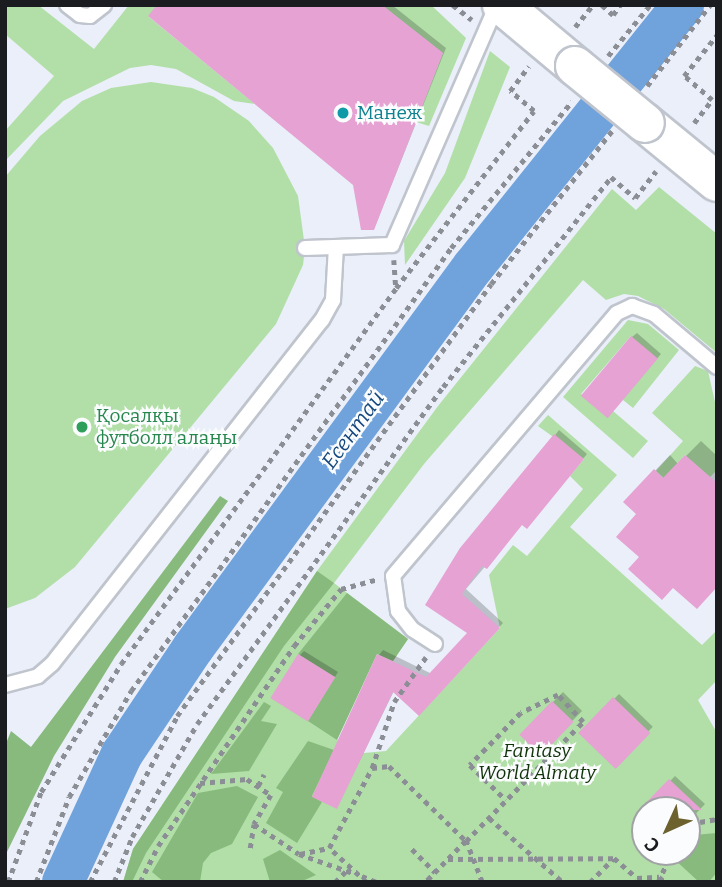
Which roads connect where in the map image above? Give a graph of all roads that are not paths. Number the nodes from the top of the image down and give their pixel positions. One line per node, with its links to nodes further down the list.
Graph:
1 (67, 5): 2 (lane)
2 (104, 5)
3 (499, 5): 4 (main road, bridge); 5 (lane)
4 (717, 182)
5 (336, 247): 6 (lane); 9 (lane)
6 (305, 248)
7 (717, 367): 8 (lane)
8 (435, 644)
9 (5, 685)

